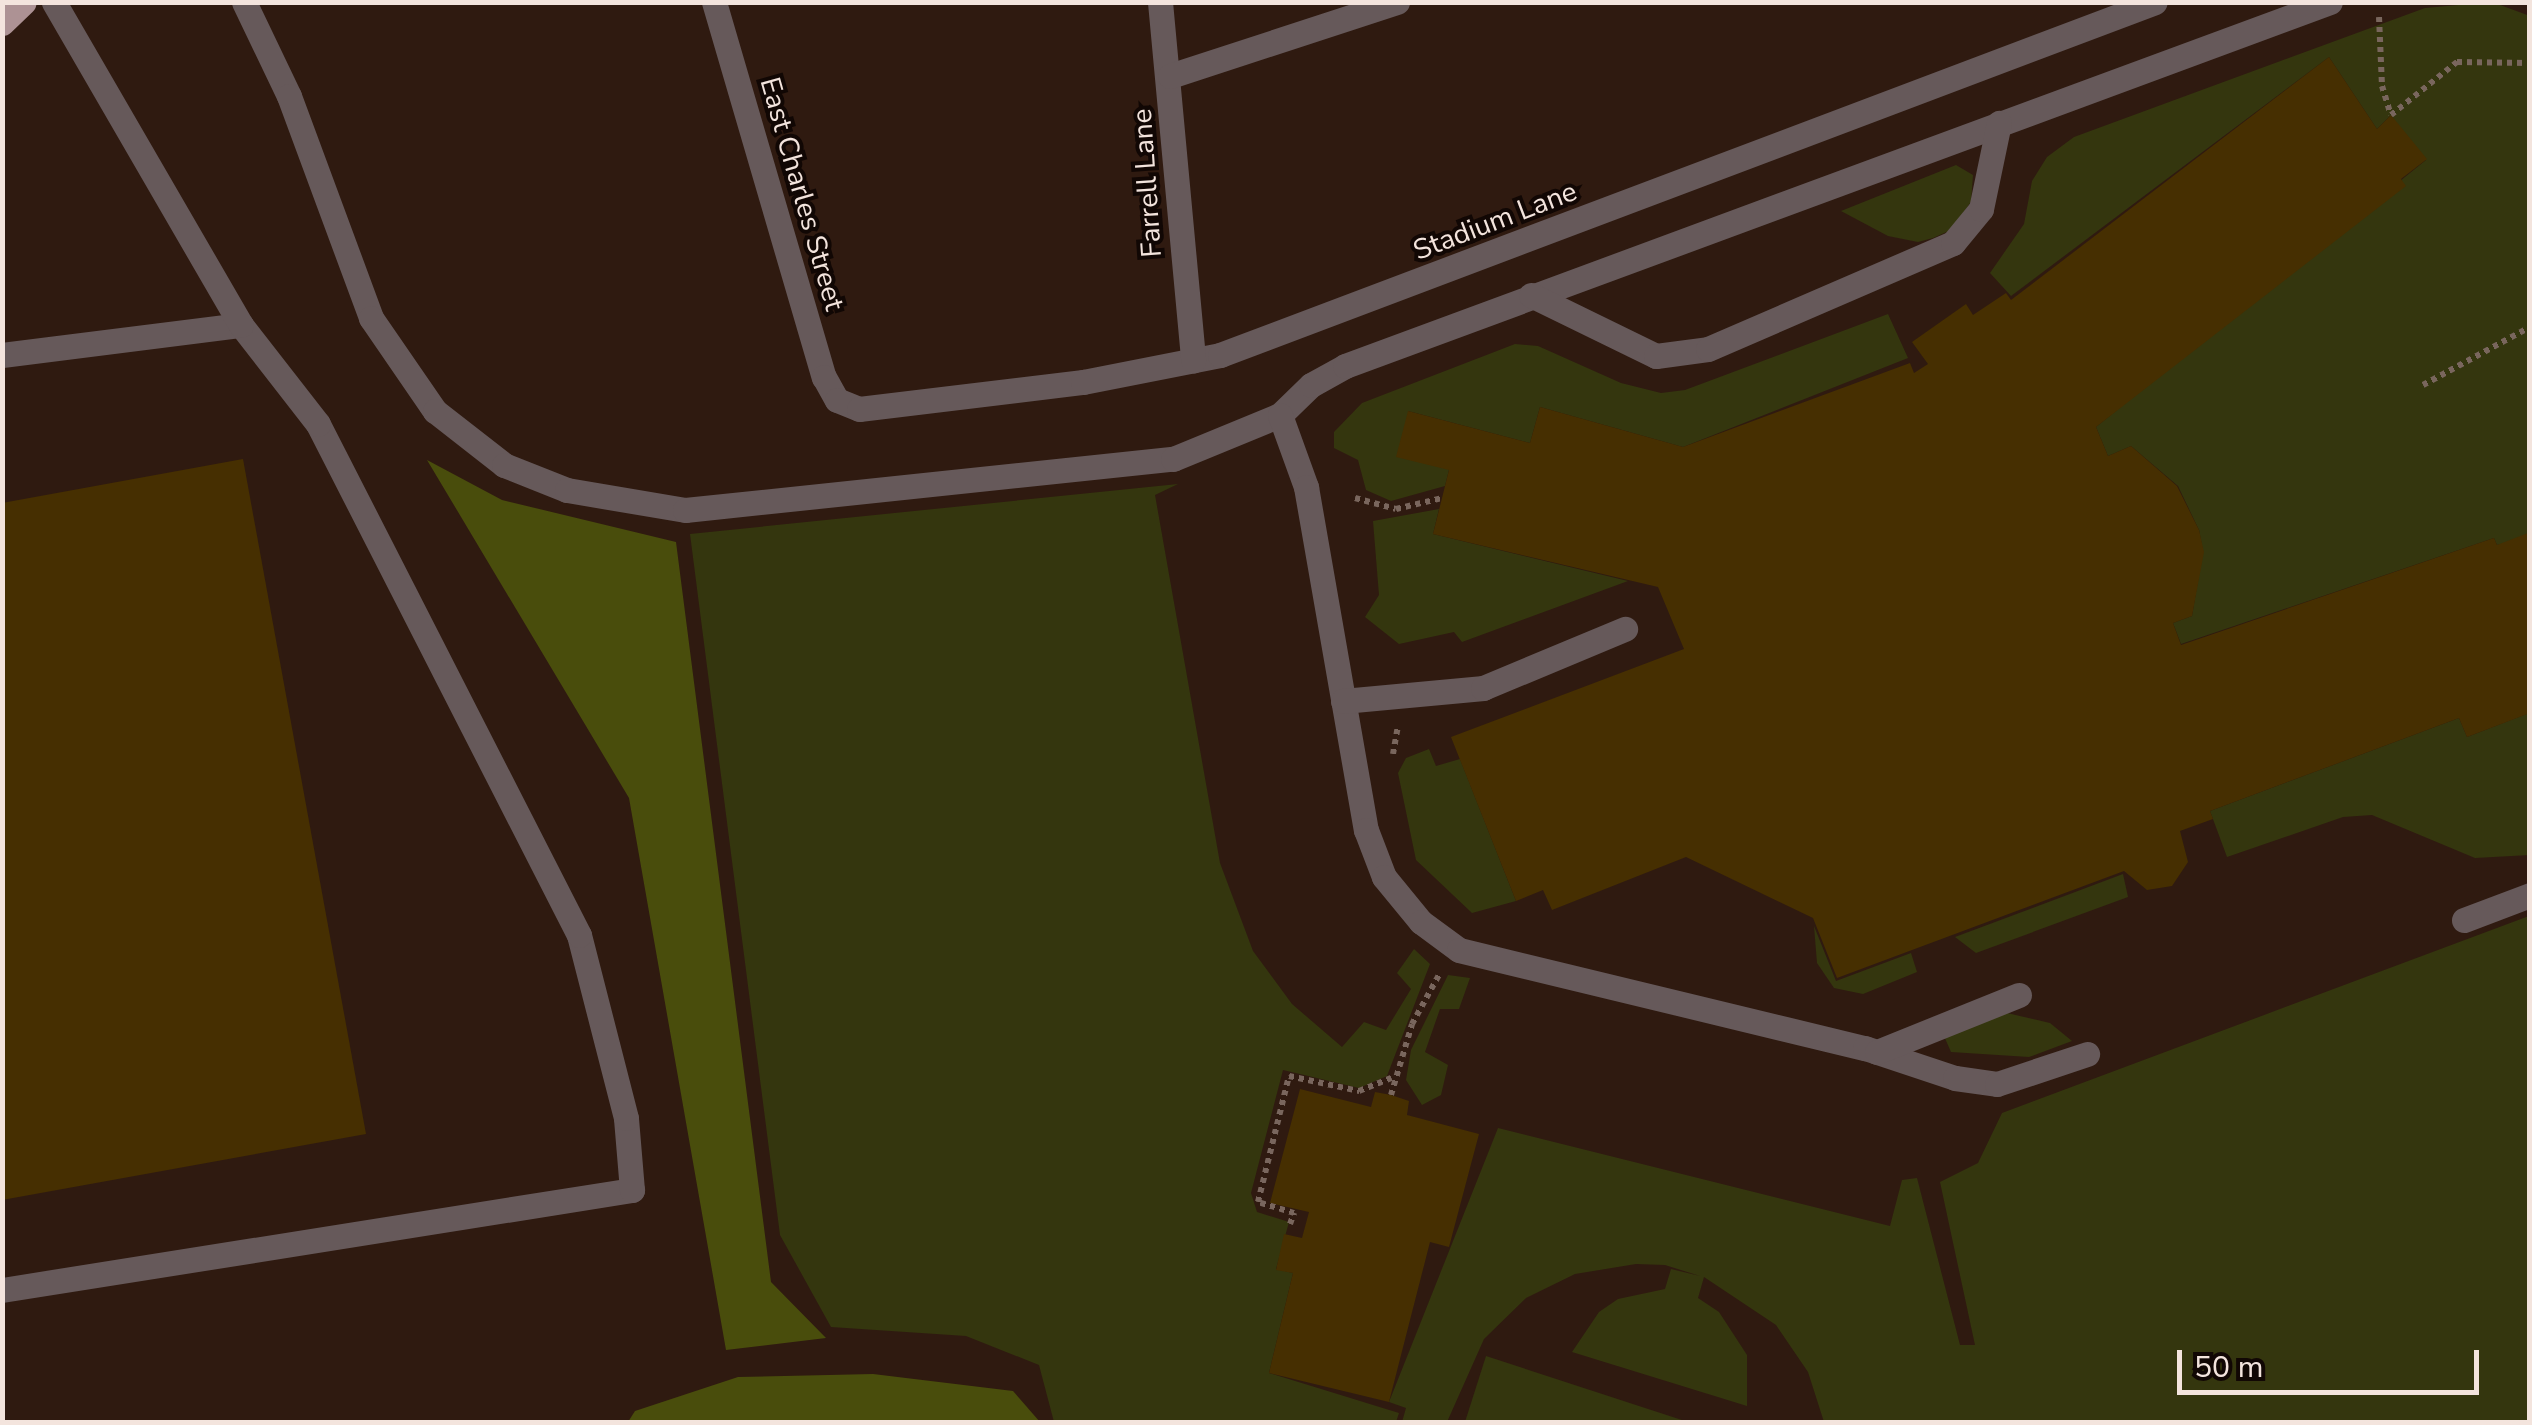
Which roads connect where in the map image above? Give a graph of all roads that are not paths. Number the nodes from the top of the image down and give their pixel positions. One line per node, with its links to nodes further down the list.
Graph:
1 (24, 2): 9 (main road)
2 (54, 2): 13 (street)
3 (244, 2): 17 (street)
4 (714, 2): 16 (street, East Charles Street)
5 (1160, 2): 10 (street, Farrell Lane)
6 (1396, 2): 10 (street)
7 (2156, 2): 15 (street, Stadium Lane)
8 (2330, 2): 11 (street)
9 (2, 23)
10 (1170, 76): 15 (street, Farrell Lane)
11 (1999, 123): 12 (street); 12 (street)
12 (1531, 295): 17 (street)
13 (241, 325): 14 (street); 25 (street)
14 (2, 355)
15 (1193, 360): 16 (street, Stadium Lane)
16 (837, 400)
17 (1280, 415): 19 (street)
18 (1625, 630): 19 (street)
19 (1343, 701): 23 (street)
20 (2530, 895): 21 (street)
21 (2464, 920)
22 (2019, 994): 23 (street)
23 (1877, 1052): 24 (street)
24 (2087, 1054)
25 (2, 1290)

